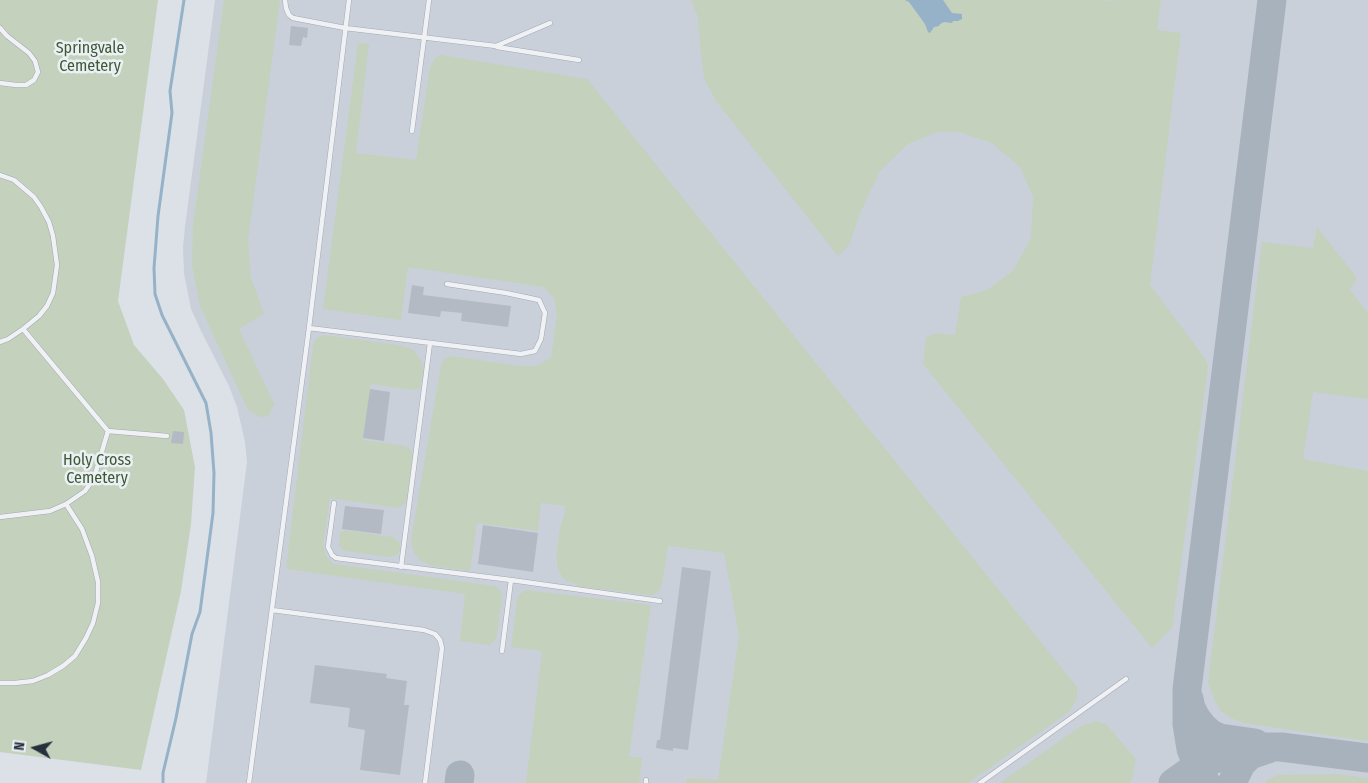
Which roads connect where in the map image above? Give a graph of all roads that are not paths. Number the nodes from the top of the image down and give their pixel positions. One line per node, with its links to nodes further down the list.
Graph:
1 (285, 0): 6 (lane)
2 (349, 0): 6 (lane)
3 (429, 0): 7 (lane)
4 (550, 23): 8 (lane)
5 (0, 28): 10 (lane)
6 (345, 28): 7 (lane); 14 (lane)
7 (425, 37): 8 (lane); 11 (lane)
8 (496, 46): 9 (lane)
9 (579, 60)
10 (0, 83)
11 (412, 131)
12 (0, 175): 15 (lane)
13 (447, 284): 17 (lane)
14 (309, 328): 17 (lane); 26 (lane)
15 (23, 329): 16 (lane); 18 (lane)
16 (0, 342)
17 (430, 343): 23 (lane)
18 (108, 432): 19 (lane); 21 (lane)
19 (167, 436)
20 (334, 503): 23 (lane)
21 (66, 504): 22 (lane); 29 (lane)
22 (0, 517)
23 (401, 567): 24 (lane)
24 (511, 580): 25 (lane); 27 (lane)
25 (660, 601)
26 (272, 610): 30 (lane); 31 (lane)
27 (502, 651)
28 (1126, 680): 32 (lane)
29 (0, 683)
30 (249, 783)
31 (425, 783)
32 (980, 783)

